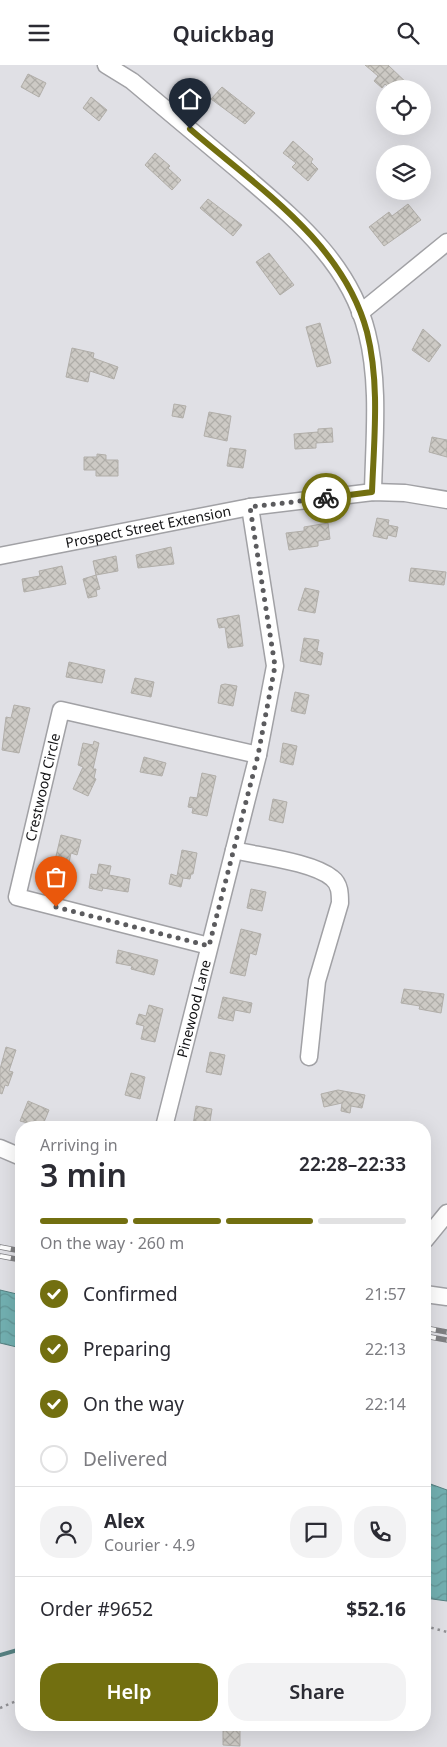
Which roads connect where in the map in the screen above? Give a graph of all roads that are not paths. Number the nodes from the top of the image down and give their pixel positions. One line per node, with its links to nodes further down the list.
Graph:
1 (106, 65): 3 (street)
2 (447, 242): 3 (street)
3 (360, 313): 4 (street)
4 (372, 492): 5 (street, Prospect Street Extension); 6 (street, Prospect Street Extension)
5 (447, 500)
6 (250, 507): 7 (street, Prospect Street Extension); 8 (street, Pinewood Lane)
7 (0, 556)
8 (258, 755): 9 (street, Pinewood Lane); 10 (street, Crestwood Circle)
9 (234, 850): 10 (street, Pinewood Lane); 11 (street)
10 (209, 946): 12 (street, Pinewood Lane)
11 (309, 1057)
12 (165, 1121)
13 (0, 1148): 14 (street)
14 (15, 1154)
15 (447, 1213): 16 (street)
16 (431, 1233)
17 (431, 1295): 18 (street)
18 (447, 1297)

